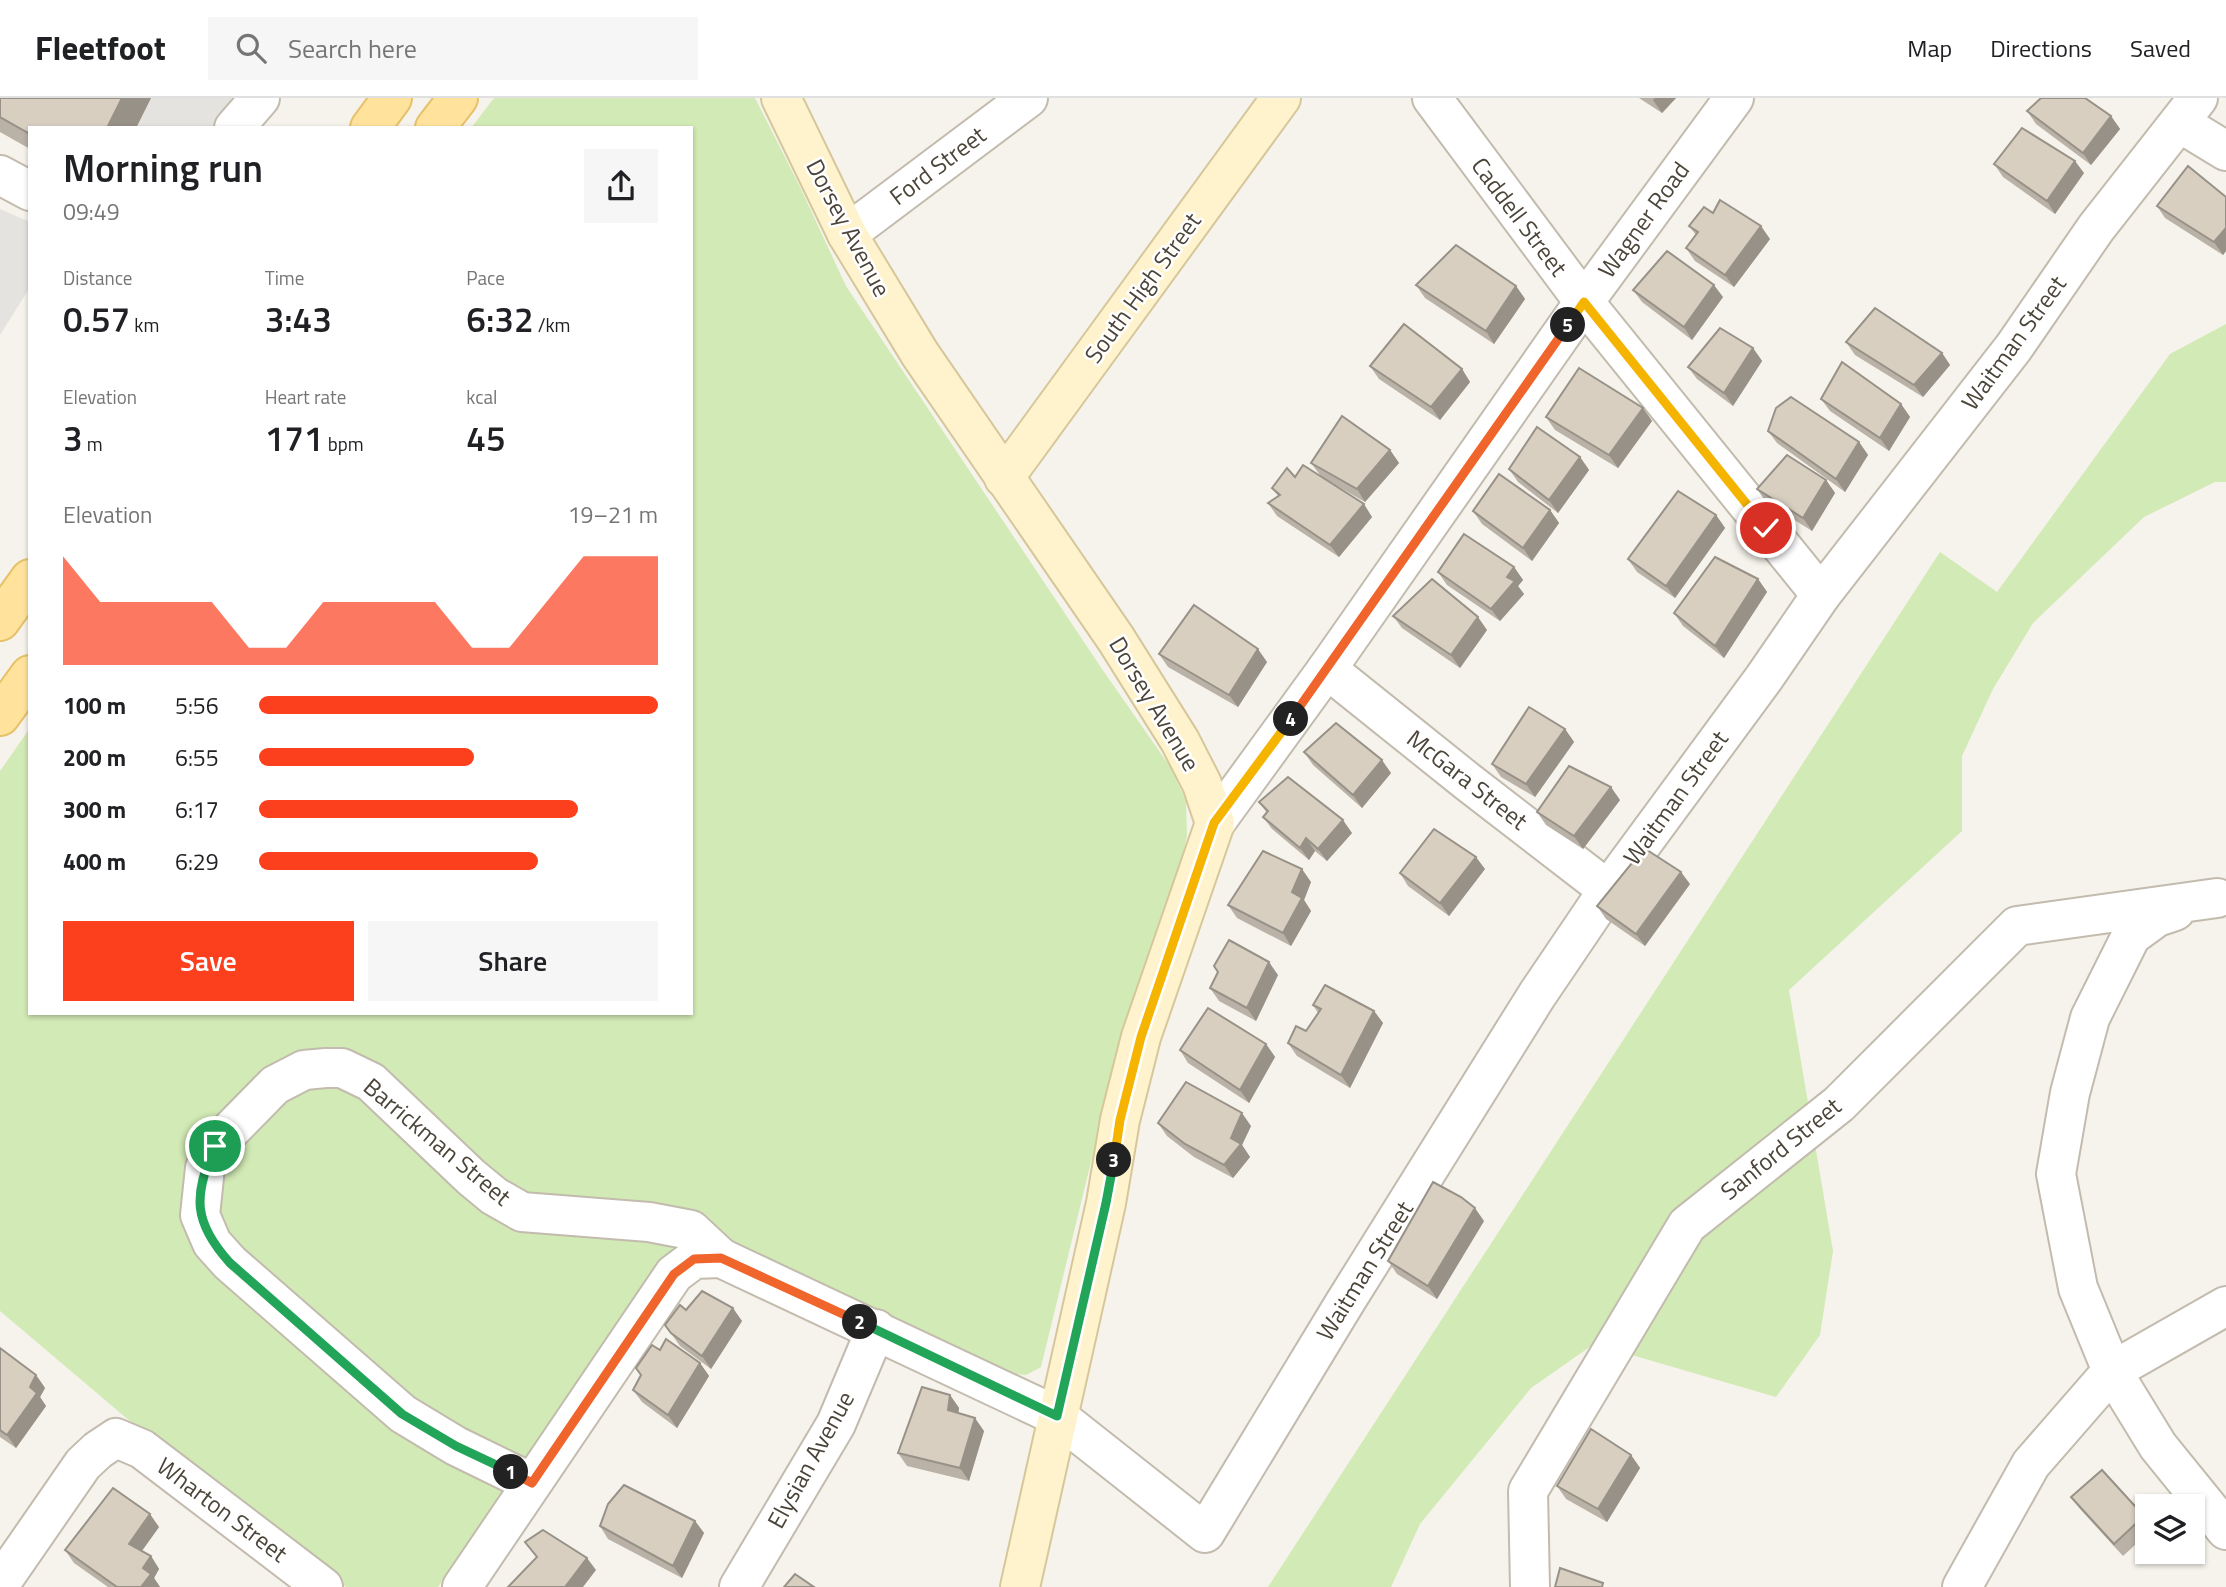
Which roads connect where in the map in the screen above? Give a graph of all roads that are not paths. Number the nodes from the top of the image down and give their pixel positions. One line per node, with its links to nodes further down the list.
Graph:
1 (260, 98): 10 (street)
2 (392, 98): 11 (main road)
3 (458, 98): 12 (main road)
4 (780, 98): 16 (street, Dorsey Avenue)
5 (1028, 98): 16 (street, Ford Street)
6 (1282, 98): 18 (street, South High Street)
7 (1432, 98): 17 (street, Caddell Street)
8 (1734, 98): 17 (street, Wagner Road)
9 (2189, 111): 13 (street); 20 (street, Waitman Street)
10 (236, 126)
11 (371, 126)
12 (437, 126)
13 (2226, 151)
14 (0, 175): 15 (street)
15 (28, 190)
16 (847, 234): 18 (street, Dorsey Avenue)
17 (1584, 302): 20 (street, Caddell Street); 22 (street, Wagner Road)
18 (1004, 478): 25 (street, Dorsey Avenue)
19 (28, 582): 21 (main road)
20 (1821, 595): 26 (street, Waitman Street)
21 (0, 621)
22 (1327, 669): 25 (street, Wagner Road); 26 (street, McGara Street)
23 (28, 678): 24 (main road)
24 (0, 716)
25 (1214, 823): 32 (street)
26 (1608, 890): 35 (street, Waitman Street)
27 (2221, 897): 31 (street); 41 (street, Sanford Street)
28 (708, 1258): 30 (street, Barrickman Street); 33 (street); 33 (street, Barrickman Street)
29 (2226, 1306): 31 (street)
30 (876, 1329): 32 (street, Barrickman Street); 39 (street, Elysian Avenue)
31 (2112, 1371): 34 (street); 42 (street)
32 (1057, 1416): 35 (street, Barrickman Street); 40 (street)
33 (532, 1483): 38 (street)
34 (2226, 1530)
35 (1205, 1533)
36 (0, 1584): 37 (street, Wharton Street)
37 (323, 1587)
38 (462, 1587)
39 (739, 1587)
40 (1020, 1587)
41 (1530, 1587)
42 (1962, 1587)

